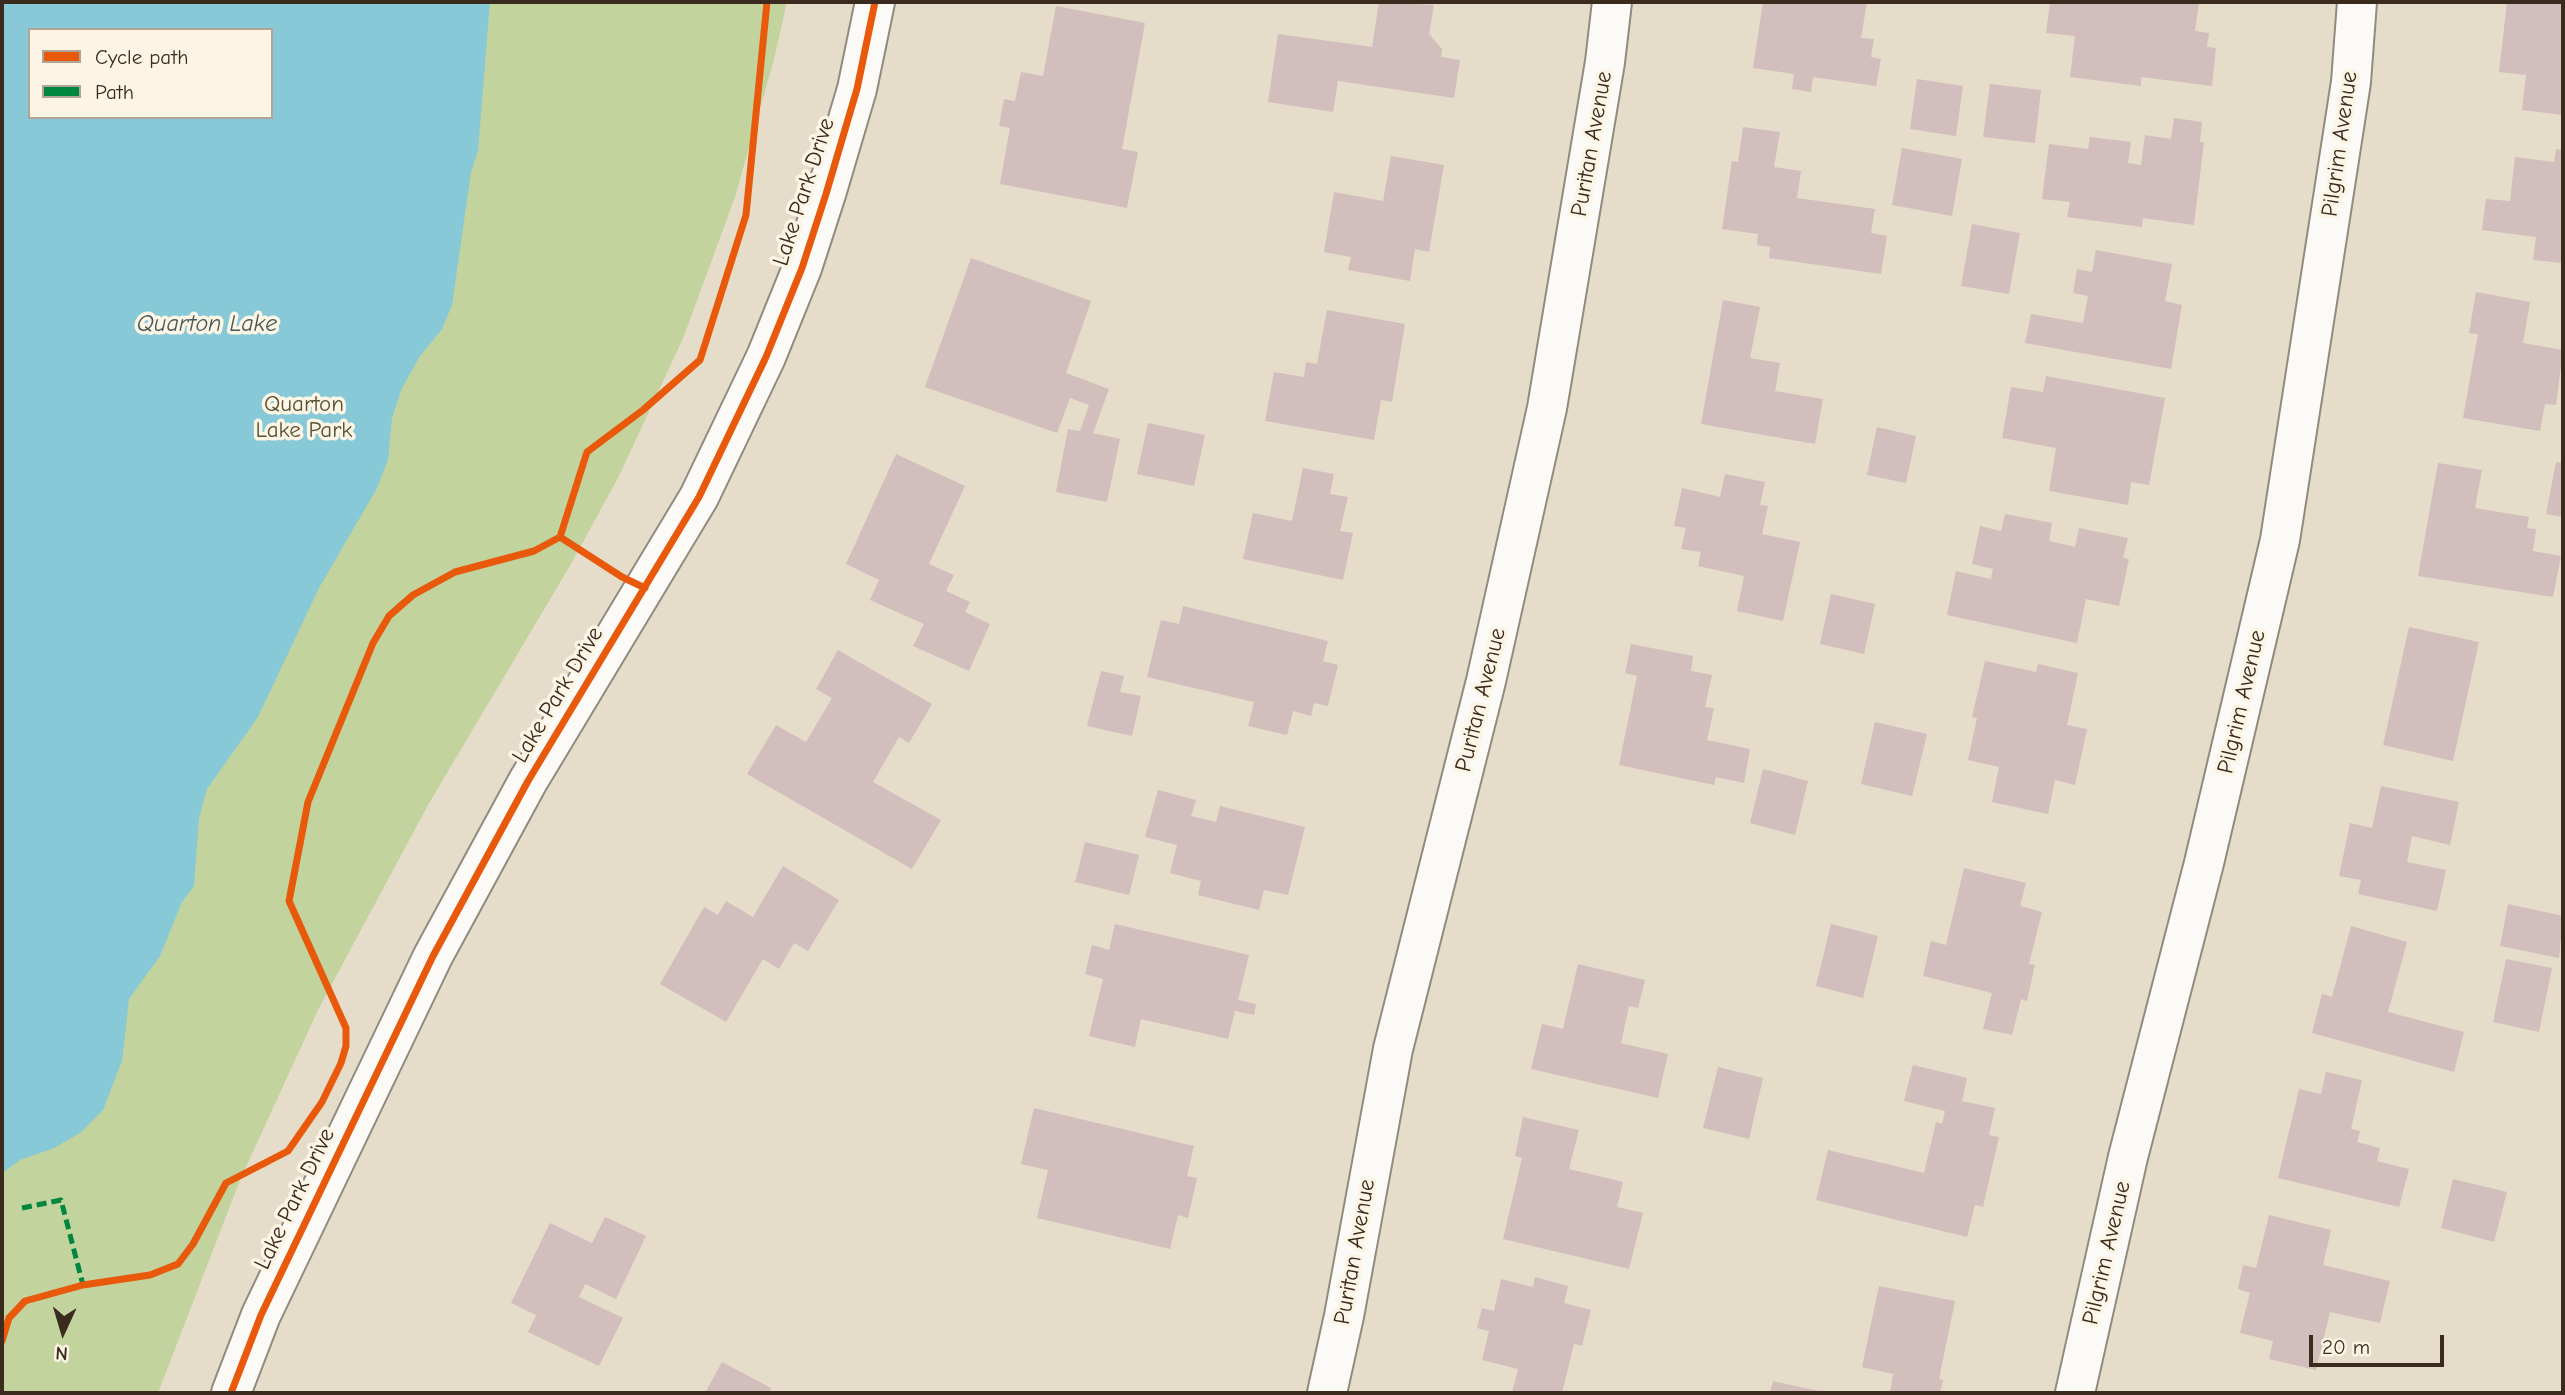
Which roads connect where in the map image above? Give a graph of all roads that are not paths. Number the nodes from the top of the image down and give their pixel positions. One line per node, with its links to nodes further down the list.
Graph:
1 (875, 2): 4 (street, Lake Park Drive)
2 (1612, 2): 5 (street, Puritan Avenue)
3 (2357, 2): 6 (street, Pilgrim Avenue)
4 (231, 1393)
5 (1327, 1393)
6 (2075, 1393)

